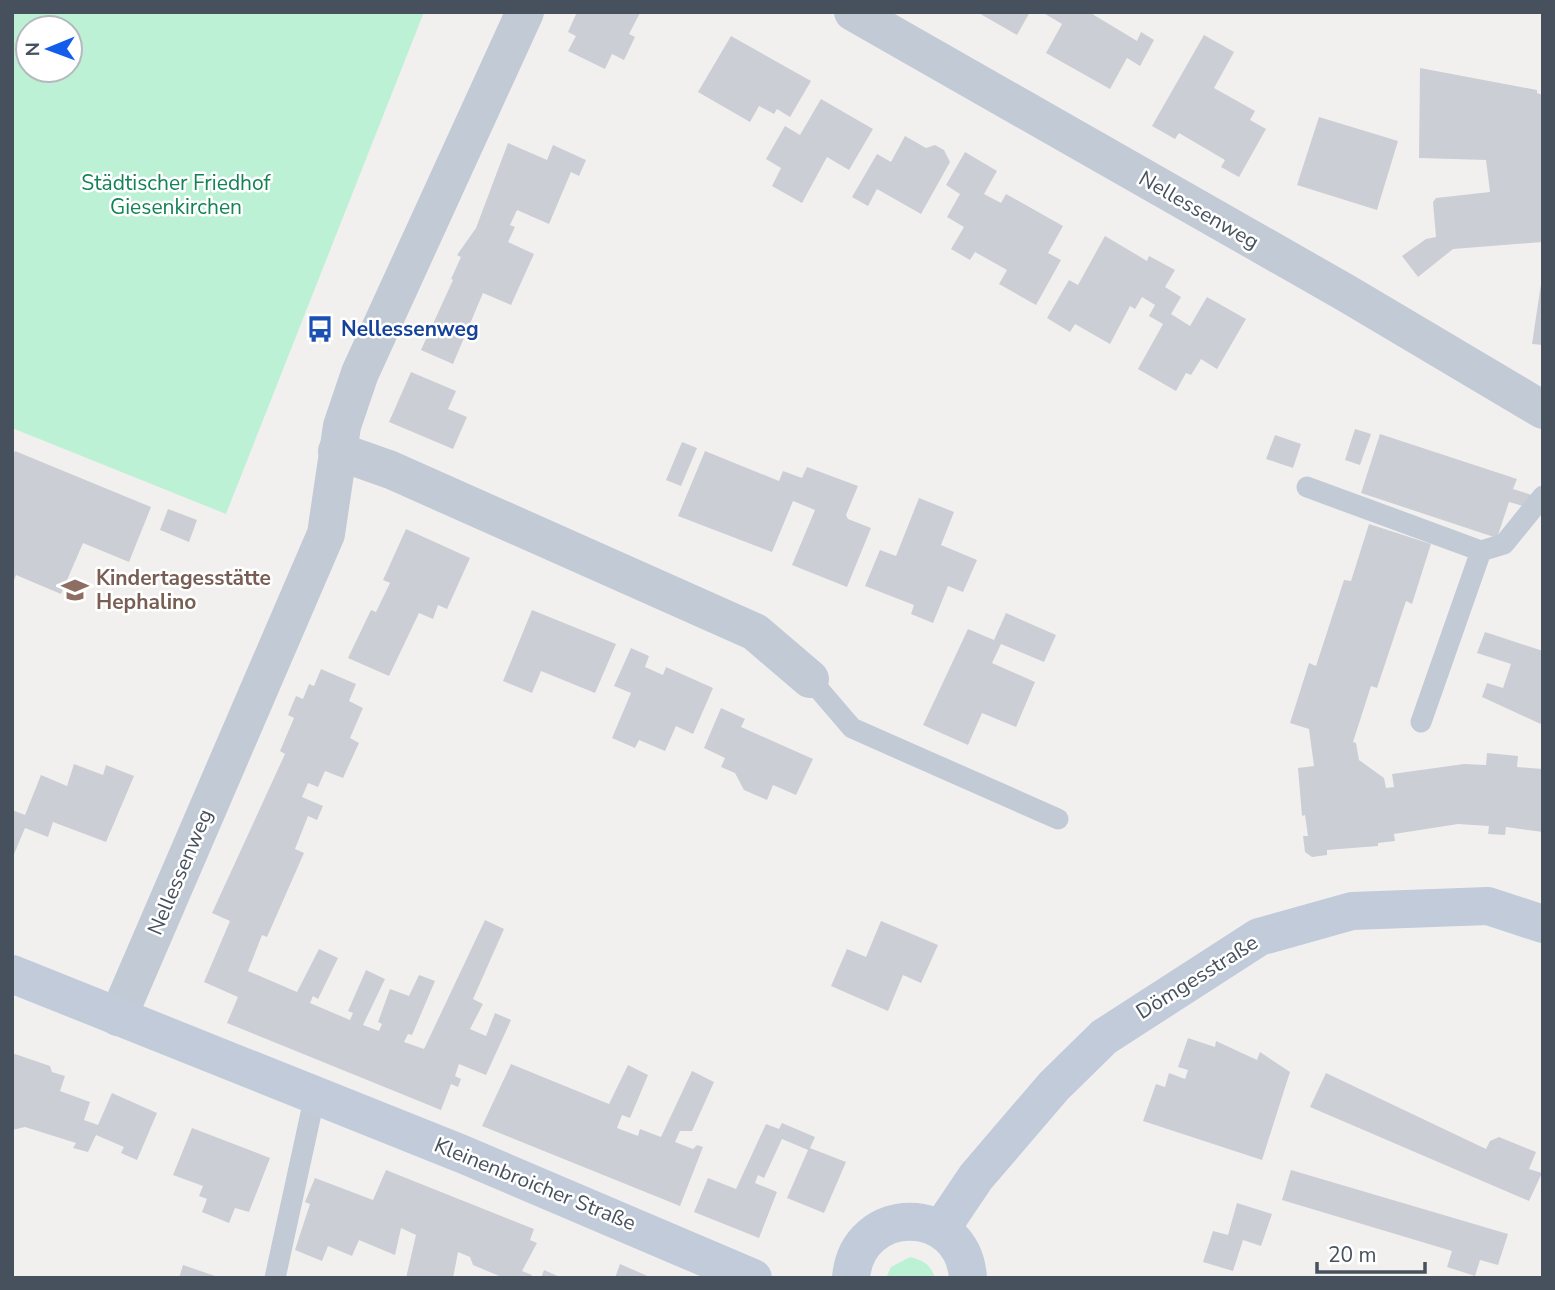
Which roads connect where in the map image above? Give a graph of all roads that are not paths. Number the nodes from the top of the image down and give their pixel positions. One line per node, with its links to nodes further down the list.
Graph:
1 (525, 12): 4 (street, Nellessenweg)
2 (853, 12): 3 (street, Nellessenweg)
3 (1543, 411)
4 (337, 451): 8 (street); 13 (street, Nellessenweg)
5 (1307, 487): 7 (lane)
6 (1543, 496): 7 (lane)
7 (1482, 551): 9 (lane)
8 (810, 679): 10 (lane)
9 (1421, 722)
10 (1059, 820)
11 (1543, 924): 15 (main road, Dömgesstraße)
12 (12, 974): 13 (main road, Kleinenbroicher Straße)
13 (118, 1017): 14 (main road, Kleinenbroicher Straße)
14 (315, 1095): 16 (lane); 17 (main road, Kleinenbroicher Straße)
15 (941, 1229): 18 (main road); 19 (main road)
16 (275, 1278)
17 (753, 1278)
18 (851, 1278)
19 (968, 1278)

